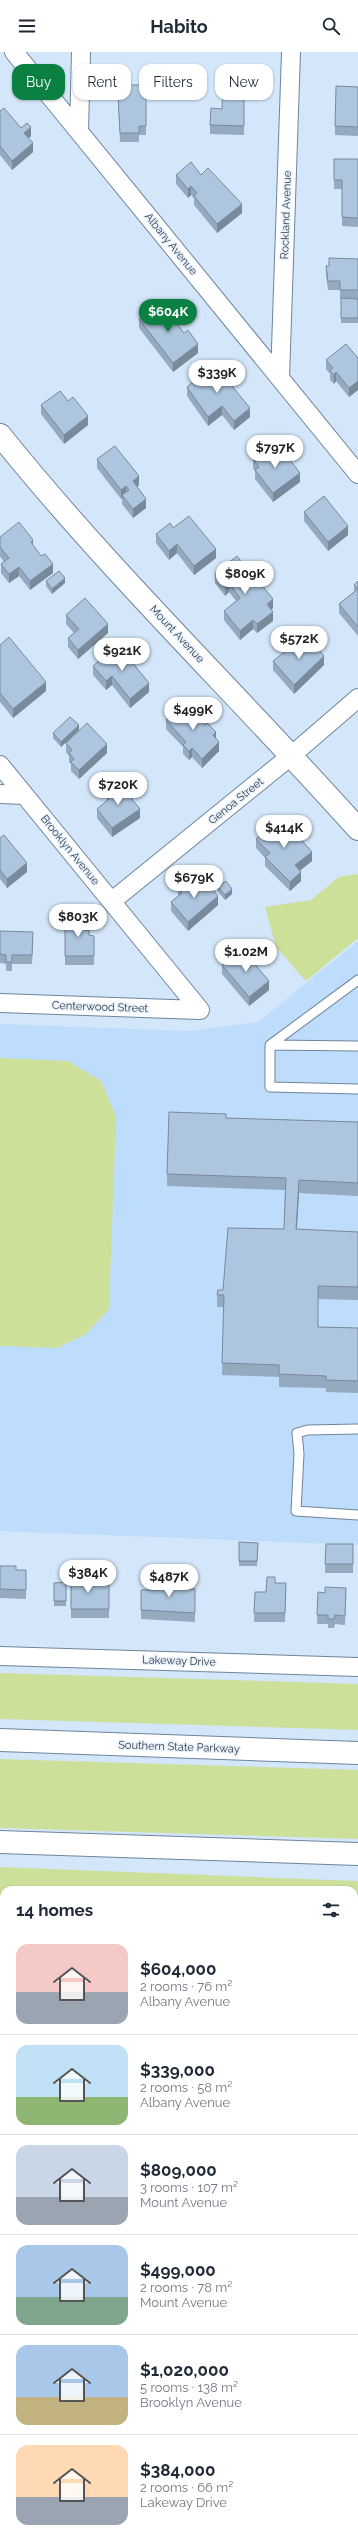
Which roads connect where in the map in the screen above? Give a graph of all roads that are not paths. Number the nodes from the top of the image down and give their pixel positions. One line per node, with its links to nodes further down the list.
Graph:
1 (14, 52): 4 (street, Albany Avenue)
2 (81, 52): 4 (street)
3 (291, 52): 5 (street, Rockland Avenue)
4 (79, 132): 5 (street, Albany Avenue)
5 (280, 378): 7 (street, Albany Avenue)
6 (0, 435): 9 (main road, Mount Avenue)
7 (358, 474)
8 (358, 698): 9 (street, Genoa Street)
9 (292, 755): 13 (main road, Mount Avenue); 14 (street, Genoa Street)
10 (0, 765): 12 (street, Brooklyn Avenue)
11 (0, 794): 12 (street)
12 (24, 795): 14 (street, Brooklyn Avenue)
13 (358, 829)
14 (112, 901): 17 (street, Brooklyn Avenue)
15 (358, 980): 18 (lane)
16 (0, 1003): 17 (street, Centerwood Street)
17 (200, 1010)
18 (270, 1045): 19 (lane); 20 (lane)
19 (358, 1046)
20 (358, 1089)
21 (358, 1429): 22 (lane)
22 (358, 1515)
23 (0, 1656): 24 (street, Lakeway Drive)
24 (358, 1667)
25 (0, 1740): 26 (main road, Southern State Parkway)
26 (358, 1753)
27 (0, 1842): 28 (main road)
28 (358, 1854)

